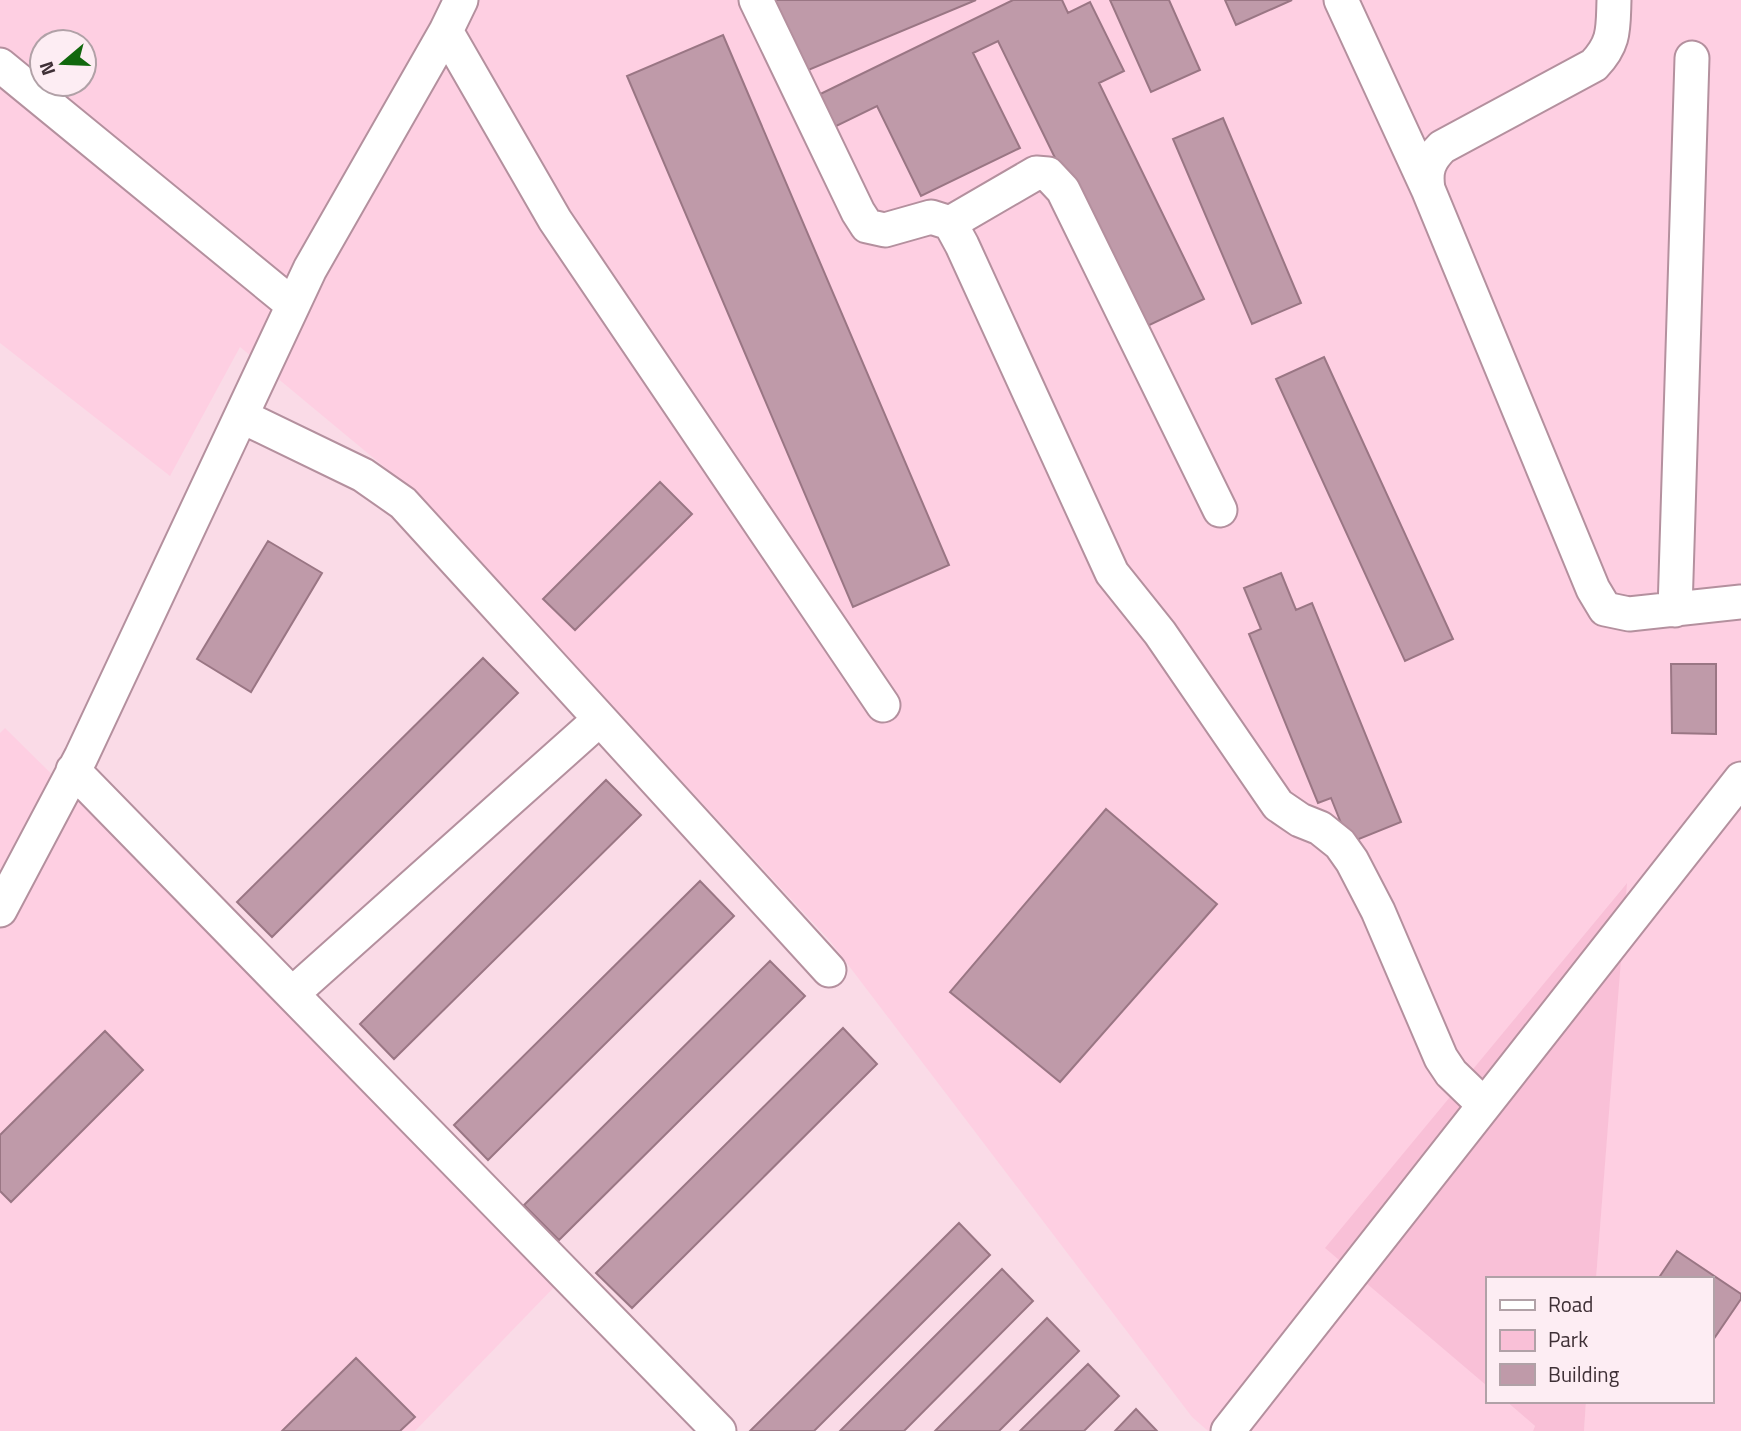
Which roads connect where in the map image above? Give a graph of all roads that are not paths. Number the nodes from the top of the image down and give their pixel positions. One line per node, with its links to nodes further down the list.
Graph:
1 (461, 0): 5 (street)
2 (755, 0): 9 (street)
3 (1342, 0): 8 (street)
4 (1614, 0): 8 (street)
5 (446, 31): 10 (street); 15 (street)
6 (1692, 58): 14 (street)
7 (0, 65): 10 (street)
8 (1428, 189): 14 (street)
9 (950, 223): 12 (street); 22 (street)
10 (293, 305): 11 (street)
11 (241, 416): 16 (street); 17 (street)
12 (1220, 510)
13 (1741, 602): 14 (street)
14 (1675, 610)
15 (883, 705)
16 (600, 719): 20 (street); 21 (street)
17 (73, 769): 19 (street); 21 (street)
18 (1741, 779): 22 (street)
19 (0, 910)
20 (829, 970)
21 (292, 994): 23 (street)
22 (1484, 1105): 24 (street)
23 (719, 1431)
24 (1228, 1431)

